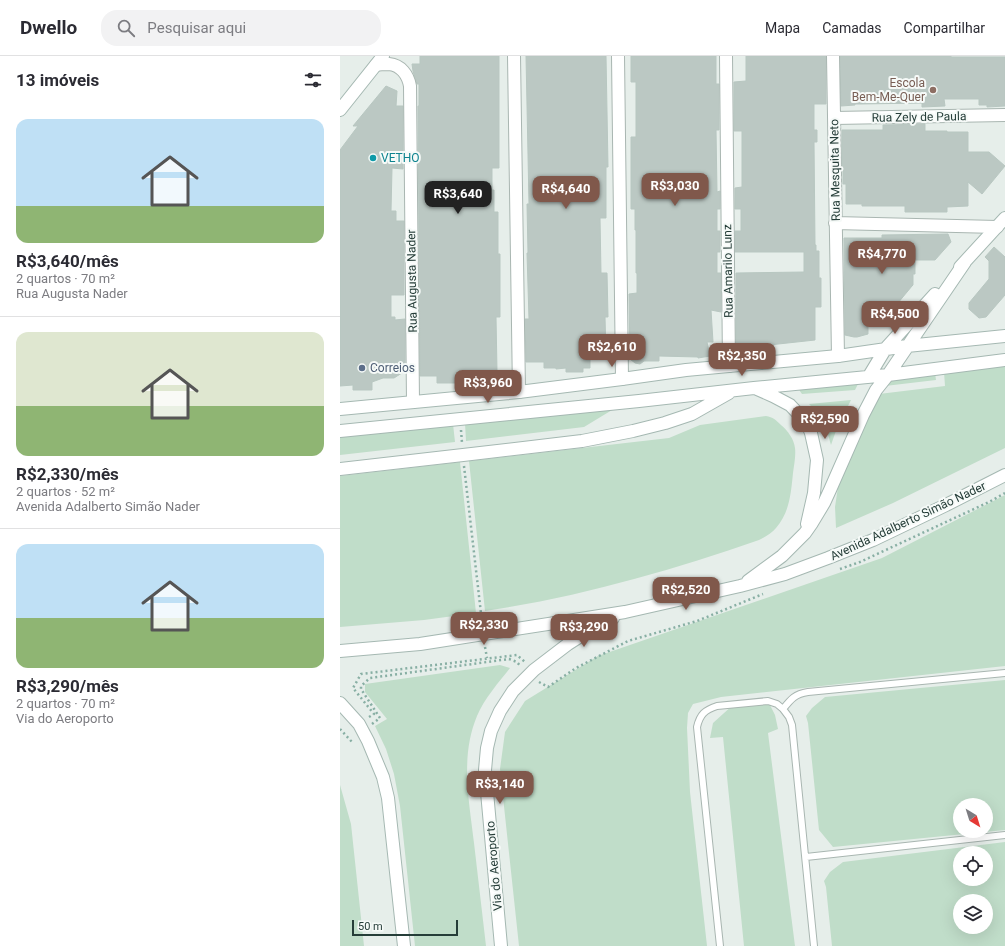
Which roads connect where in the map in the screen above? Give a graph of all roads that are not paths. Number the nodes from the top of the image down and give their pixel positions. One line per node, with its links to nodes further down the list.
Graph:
1 (514, 56): 23 (street)
2 (618, 56): 20 (street)
3 (726, 56): 17 (street, Rua Amarilo Lunz)
4 (833, 56): 8 (street, Rua Mesquita Neto)
5 (380, 60): 6 (street); 24 (street, Rua Augusta Nader)
6 (340, 110)
7 (1005, 115): 8 (street, Rua Zely de Paula)
8 (834, 118): 10 (street, Rua Mesquita Neto)
9 (1002, 220): 10 (street); 11 (street)
10 (835, 223): 15 (street, Rua Mesquita Neto)
11 (965, 262): 13 (street); 14 (street)
12 (1005, 336): 13 (street)
13 (908, 346): 14 (street); 18 (street)
14 (886, 348): 15 (street); 19 (street)
15 (838, 356): 17 (street)
16 (1005, 360): 18 (street)
17 (730, 366): 20 (street)
18 (888, 375): 19 (street); 29 (street)
19 (870, 376): 21 (street)
20 (622, 379): 23 (street)
21 (754, 388): 22 (street); 29 (street)
22 (734, 390): 26 (street); 27 (street)
23 (518, 392): 24 (street)
24 (413, 402): 25 (street)
25 (340, 409)
26 (340, 431)
27 (340, 469)
28 (1005, 475): 30 (street, Avenida Adalberto Simão Nader)
29 (805, 533): 30 (street)
30 (740, 586): 31 (street, Avenida Adalberto Simão Nader)
31 (626, 612): 32 (street, Avenida Adalberto Simão Nader); 39 (street, Via do Aeroporto)
32 (340, 651)
33 (1005, 673): 35 (lane)
34 (340, 703): 38 (street)
35 (783, 709): 37 (lane); 40 (lane)
36 (1005, 835): 37 (lane)
37 (806, 857): 41 (lane)
38 (404, 946)
39 (501, 946)
40 (720, 946)
41 (814, 946)

